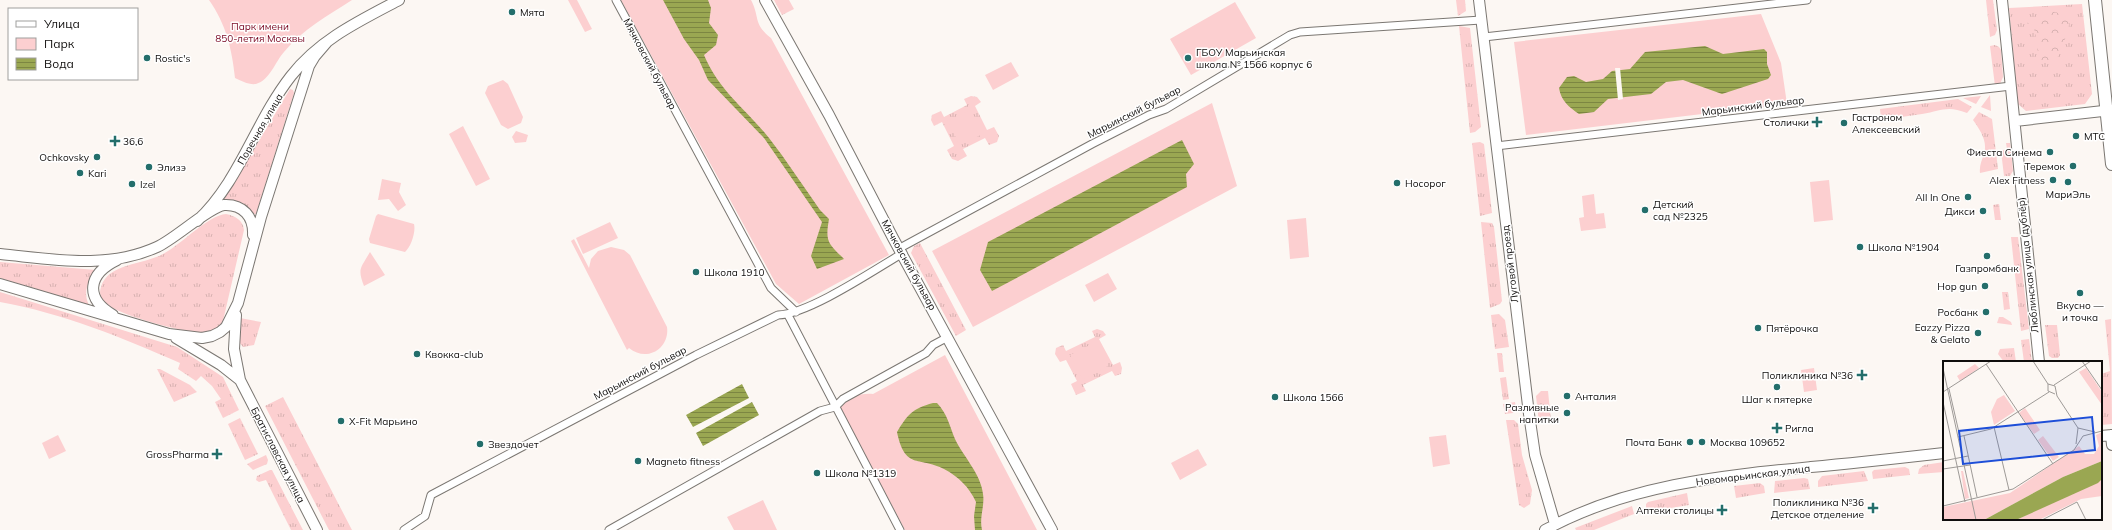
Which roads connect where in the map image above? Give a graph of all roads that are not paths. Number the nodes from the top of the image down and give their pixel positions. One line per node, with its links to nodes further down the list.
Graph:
1 (399, 0): 10 (street, Поречная улица)
2 (616, 0): 23 (street, Мячковский бульвар)
3 (765, 0): 18 (street, Мячковский бульвар)
4 (1479, 0): 8 (street, Луговой проезд)
5 (1807, 0): 9 (street)
6 (2002, 0): 11 (street, Люблинская улица (дублёр))
7 (2095, 0): 12 (main road)
8 (1482, 20): 9 (street, Луговой проезд); 18 (street, Марьинский бульвар)
9 (1484, 37): 14 (street, Луговой проезд)
10 (327, 42): 16 (street, Поречная улица); 17 (street, Поречная улица)
11 (2011, 86): 13 (street, Люблинская улица (дублёр)); 14 (street, Марьинский бульвар)
12 (2109, 110): 13 (street); 15 (main road)
13 (2014, 121): 28 (street, Люблинская улица (дублёр))
14 (1496, 146): 32 (street, Луговой проезд)
15 (2112, 164)
16 (197, 221): 17 (street, Поречная улица); 20 (street, Поречная улица)
17 (253, 245): 22 (street, Поречная улица)
18 (901, 251): 23 (street, Марьинский бульвар); 27 (street, Мячковский бульвар)
19 (0, 254): 20 (street, Поречная улица)
20 (128, 256): 25 (street, Поречная улица)
21 (0, 284): 25 (street, Поречная улица)
22 (238, 303): 26 (street, Поречная улица); 29 (street, Братиславская улица)
23 (796, 312): 24 (street, Марьинский бульвар)
24 (788, 315): 30 (street); 34 (street, Марьинский бульвар)
25 (122, 320): 26 (street, Поречная улица)
26 (169, 334): 29 (street, Братиславская улица)
27 (948, 337): 30 (street); 37 (street, Мячковский бульвар)
28 (2038, 361)
29 (240, 380): 33 (street, Братиславская улица)
30 (835, 407): 35 (street); 36 (street)
31 (1943, 453): 32 (street, Новомарьинская улица)
32 (1555, 524): 38 (street, Новомарьинская улица)
33 (317, 530)
34 (404, 530)
35 (609, 530)
36 (900, 530)
37 (1052, 530)
38 (1545, 530)

